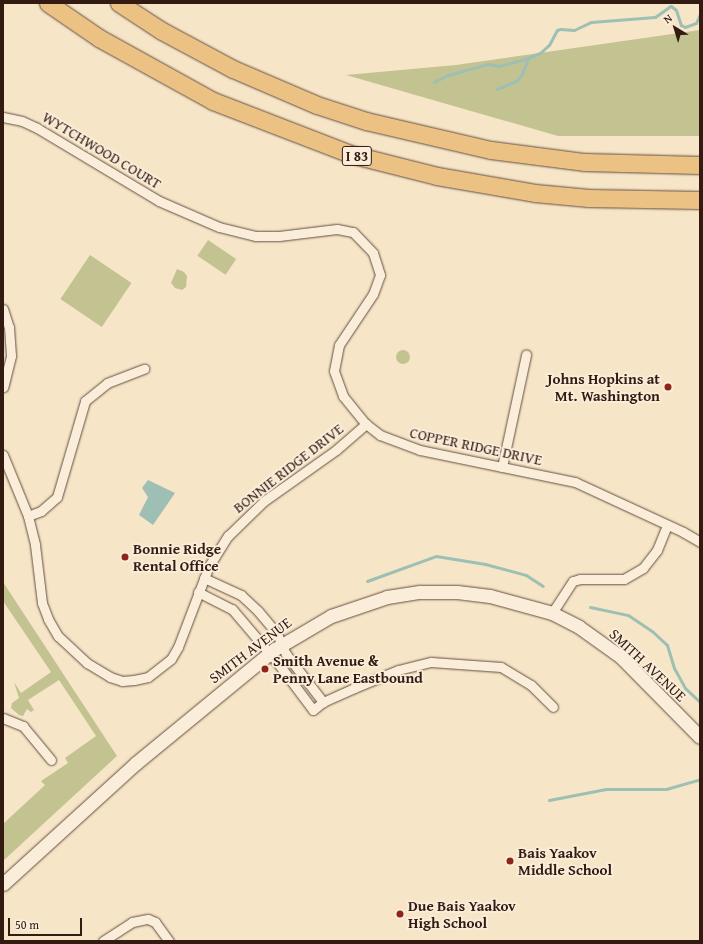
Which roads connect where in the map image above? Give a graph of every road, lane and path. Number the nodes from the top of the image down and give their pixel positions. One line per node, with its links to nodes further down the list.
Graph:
1 (48, 3): 5 (highway, I 83)
2 (119, 3): 4 (highway, I 83)
3 (3, 117): 6 (street, WYTCHWOOD COURT)
4 (700, 165)
5 (700, 200)
6 (185, 214): 11 (street, COPPER RIDGE DRIVE)
7 (3, 309): 10 (street)
8 (526, 355): 13 (street)
9 (144, 369): 14 (street)
10 (3, 387)
11 (366, 424): 13 (street, COPPER RIDGE DRIVE); 17 (street, BONNIE RIDGE DRIVE)
12 (3, 455): 14 (street, BONNIE RIDGE DRIVE)
13 (502, 466): 15 (street, COPPER RIDGE DRIVE)
14 (28, 516): 18 (street, BONNIE RIDGE DRIVE)
15 (667, 525): 16 (street, COPPER RIDGE DRIVE); 19 (street)
16 (700, 542)
17 (204, 578): 18 (street, BONNIE RIDGE DRIVE); 20 (street)
18 (198, 592): 21 (street)
19 (552, 613): 20 (main road, SMITH AVENUE); 25 (main road, SMITH AVENUE)
20 (281, 644): 21 (main road, SMITH AVENUE); 22 (street)
21 (268, 654): 22 (street); 27 (main road, SMITH AVENUE)
22 (323, 702): 23 (street)
23 (553, 708)
24 (3, 718): 26 (street)
25 (700, 737)
26 (51, 760)
27 (3, 884)
28 (103, 941): 29 (street)
29 (169, 941)

